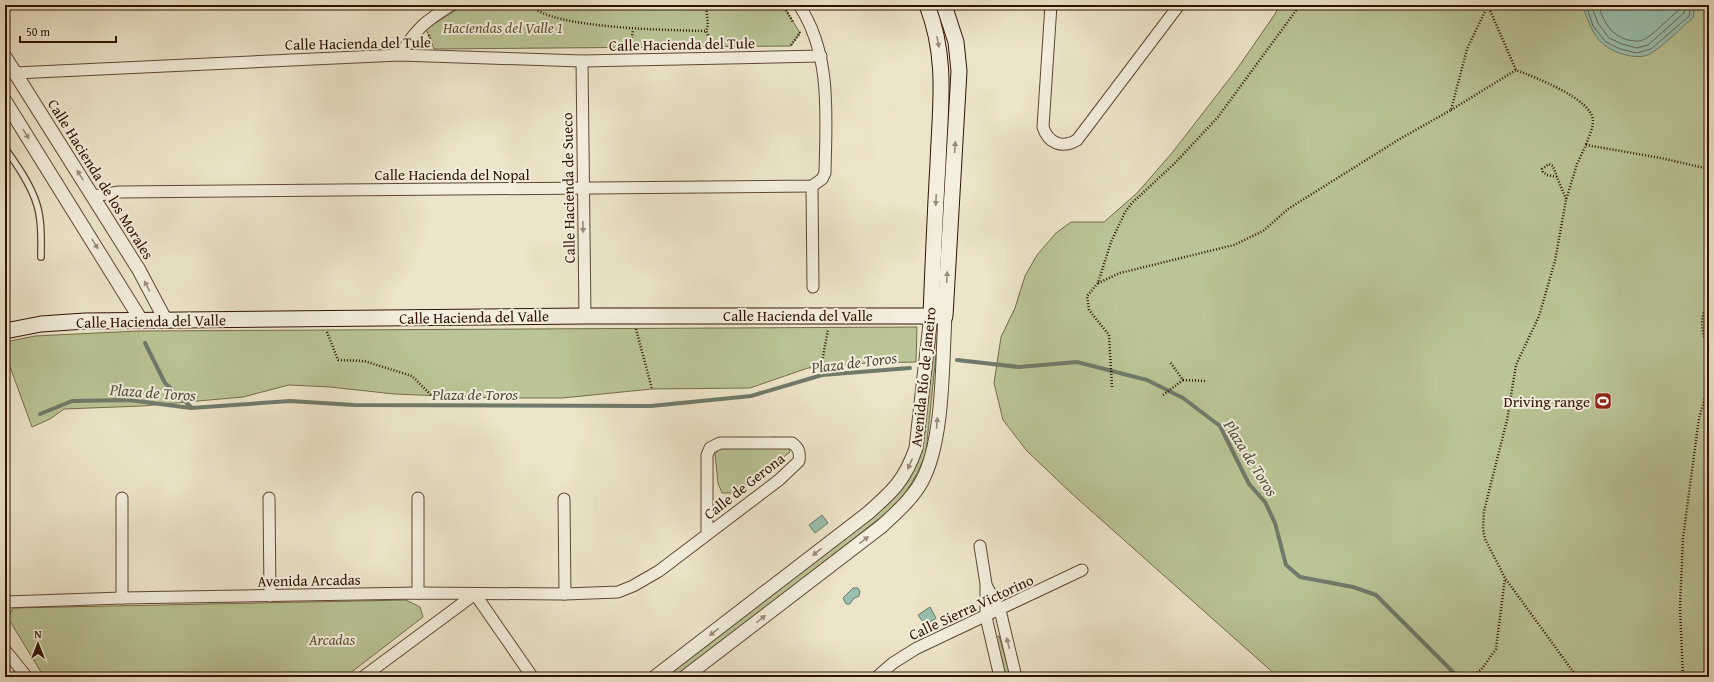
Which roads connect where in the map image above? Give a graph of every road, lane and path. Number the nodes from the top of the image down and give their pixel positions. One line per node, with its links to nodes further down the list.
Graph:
1 (451, 5): 23 (street)
2 (531, 5): 13 (path)
3 (706, 5): 14 (path)
4 (783, 5): 15 (path)
5 (800, 5): 24 (street)
6 (927, 5): 43 (main road, Avenida Río de Janeiro, one-way to 43)
7 (944, 5): 43 (main road, Avenida Río de Janeiro, one-way to 7)
8 (1051, 5): 9 (street)
9 (1179, 5)
10 (1300, 5): 40 (path)
11 (1488, 6): 27 (path); 30 (path)
12 (426, 28): 22 (path)
13 (633, 30): 14 (path); 20 (path)
14 (706, 31): 17 (path)
15 (791, 46)
16 (705, 47): 17 (path)
17 (712, 47): 18 (path)
18 (720, 47)
19 (622, 48): 20 (path)
20 (630, 48): 21 (path)
21 (637, 48)
22 (434, 49)
23 (400, 55): 26 (street, Calle Hacienda del Tule); 28 (street, Calle Hacienda del Tule)
24 (821, 56): 26 (street, Calle Hacienda del Tule); 35 (street)
25 (5, 57): 28 (street, Calle Hacienda de los Morales)
26 (582, 60): 36 (street, Calle Hacienda de Sueco)
27 (1516, 70): 30 (path); 31 (path)
28 (16, 73): 37 (street, Calle Hacienda de los Morales, one-way to 28)
29 (5, 101): 45 (street, one-way to 45)
30 (1451, 110): 40 (path)
31 (1586, 145): 33 (path); 38 (path)
32 (5, 148): 39 (lane)
33 (1709, 169)
34 (1557, 177): 34 (path); 38 (path)
35 (812, 186): 36 (street, Calle Hacienda del Nopal); 41 (street)
36 (583, 188): 37 (street, Calle Hacienda del Nopal); 44 (street, Calle Hacienda de Sueco, one-way to 44)
37 (93, 196): 46 (street, Calle Hacienda de los Morales, one-way to 37)
38 (1566, 200): 68 (path)
39 (41, 257)
40 (1098, 283): 57 (path)
41 (813, 287)
42 (1709, 310): 51 (path)
43 (938, 315): 44 (main road, Calle Hacienda del Valle); 82 (street, Avenida Río de Janeiro, one-way to 82); 83 (street, Avenida Río de Janeiro, one-way to 43)
44 (585, 316): 46 (main road, Calle Hacienda del Valle)
45 (141, 320): 46 (main road, Calle Hacienda del Valle); 50 (main road, Calle Hacienda del Valle)
46 (166, 321)
47 (828, 327): 53 (path)
48 (636, 328): 58 (path)
49 (326, 330): 59 (path)
50 (5, 331)
51 (1709, 352)
52 (1170, 362): 54 (path)
53 (821, 367)
54 (1183, 380): 55 (path); 60 (path)
55 (1207, 381)
56 (1709, 384): 89 (path)
57 (1112, 386)
58 (652, 389)
59 (431, 395)
60 (1163, 395)
61 (122, 498): 74 (street)
62 (269, 498): 73 (street)
63 (418, 498): 70 (street)
64 (564, 499): 72 (street)
65 (707, 534): 65 (street, Calle de Gerona); 72 (street, Calle de Gerona)
66 (980, 546): 69 (street)
67 (1082, 570): 76 (street, Calle Sierra Victorino)
68 (1505, 578): 87 (path); 88 (path)
69 (986, 584): 76 (street); 77 (street)
70 (418, 593): 71 (street, Avenida Arcadas); 73 (street, Avenida Arcadas)
71 (475, 594): 72 (street, Calle de Gerona); 79 (street); 81 (street)
72 (565, 594)
73 (270, 596): 74 (street, Avenida Arcadas)
74 (122, 598): 75 (street, Avenida Arcadas)
75 (5, 602)
76 (1000, 610): 77 (street, Calle Sierra Victorino); 86 (street, one-way to 76)
77 (986, 616): 84 (street, Calle Sierra Victorino); 85 (street)
78 (5, 650): 80 (street)
79 (530, 676)
80 (27, 677)
81 (363, 677)
82 (656, 677)
83 (686, 677)
84 (877, 677)
85 (1000, 677)
86 (1016, 677)
87 (1469, 677)
88 (1577, 677)
89 (1683, 677)

